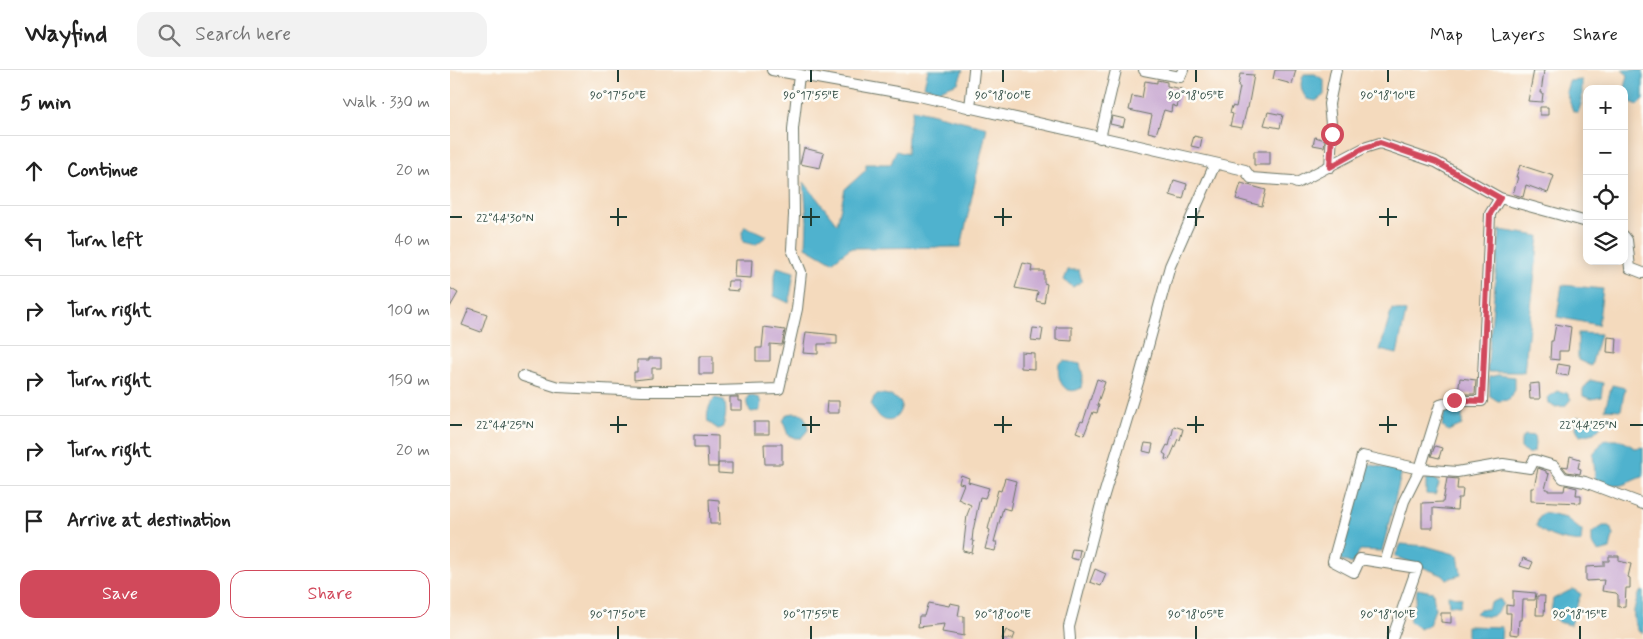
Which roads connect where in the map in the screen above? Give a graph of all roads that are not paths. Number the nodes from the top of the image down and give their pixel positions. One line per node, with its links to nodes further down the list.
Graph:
1 (772, 70): 7 (street)
2 (974, 70): 8 (street)
3 (1116, 70): 9 (street)
4 (1144, 70): 5 (street)
5 (1183, 70)
6 (1336, 70): 11 (street)
7 (799, 74): 8 (street); 16 (street)
8 (970, 108): 9 (street)
9 (1100, 138): 10 (street)
10 (1215, 164): 11 (street); 20 (street)
11 (1330, 167): 12 (street)
12 (1500, 198): 13 (street); 17 (street)
13 (1583, 221)
14 (1628, 249): 15 (street)
15 (1643, 273)
16 (523, 376)
17 (1420, 469): 18 (street); 19 (street); 19 (street)
18 (1643, 504)
19 (1385, 563): 21 (street)
20 (1070, 639)
21 (1392, 639)

